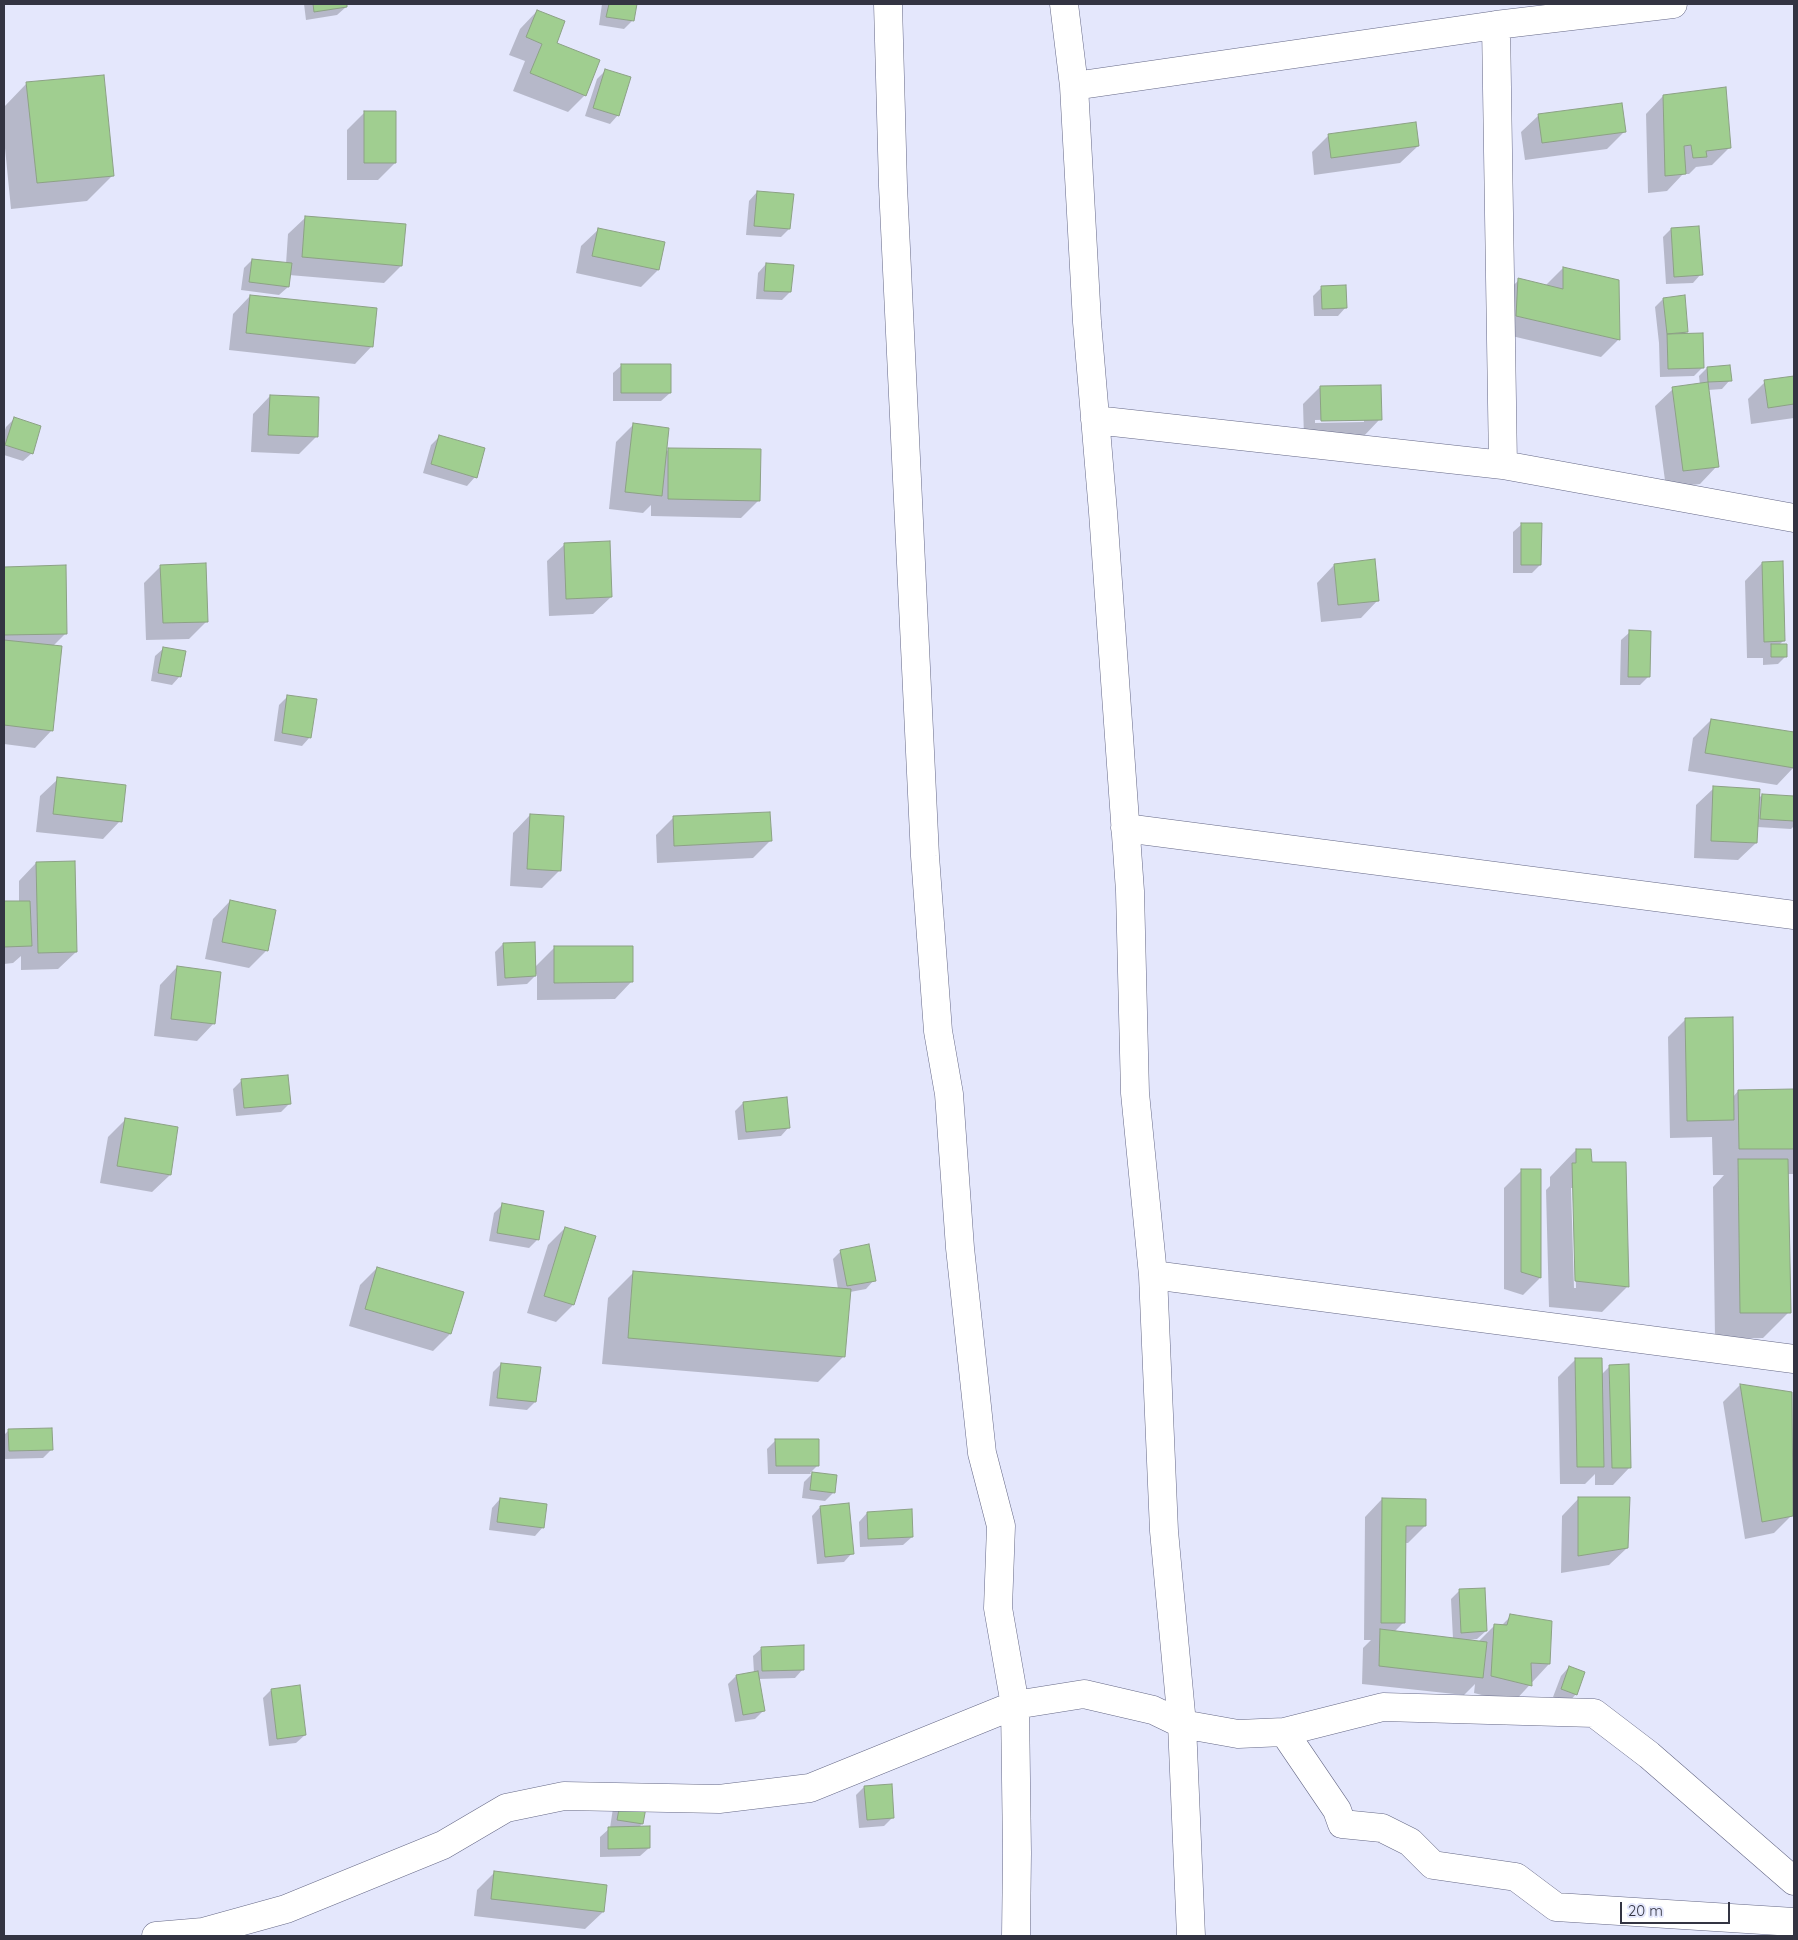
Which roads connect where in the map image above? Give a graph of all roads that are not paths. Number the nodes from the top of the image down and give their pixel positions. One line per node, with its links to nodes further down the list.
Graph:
1 (888, 4): 13 (street)
2 (1064, 4): 5 (street)
3 (1673, 4): 4 (street)
4 (1496, 25): 5 (street); 7 (street)
5 (1074, 86): 6 (street)
6 (1095, 420): 7 (street); 9 (street)
7 (1503, 465): 8 (street)
8 (1794, 518)
9 (1125, 828): 10 (street); 11 (street)
10 (1794, 915)
11 (1153, 1275): 12 (street); 14 (street)
12 (1794, 1359)
13 (1015, 1705): 14 (street); 18 (street); 19 (street)
14 (1182, 1724): 15 (street); 20 (street)
15 (1284, 1732): 16 (street); 17 (street)
16 (1794, 1882)
17 (1794, 1922)
18 (156, 1936)
19 (1016, 1936)
20 (1191, 1936)

